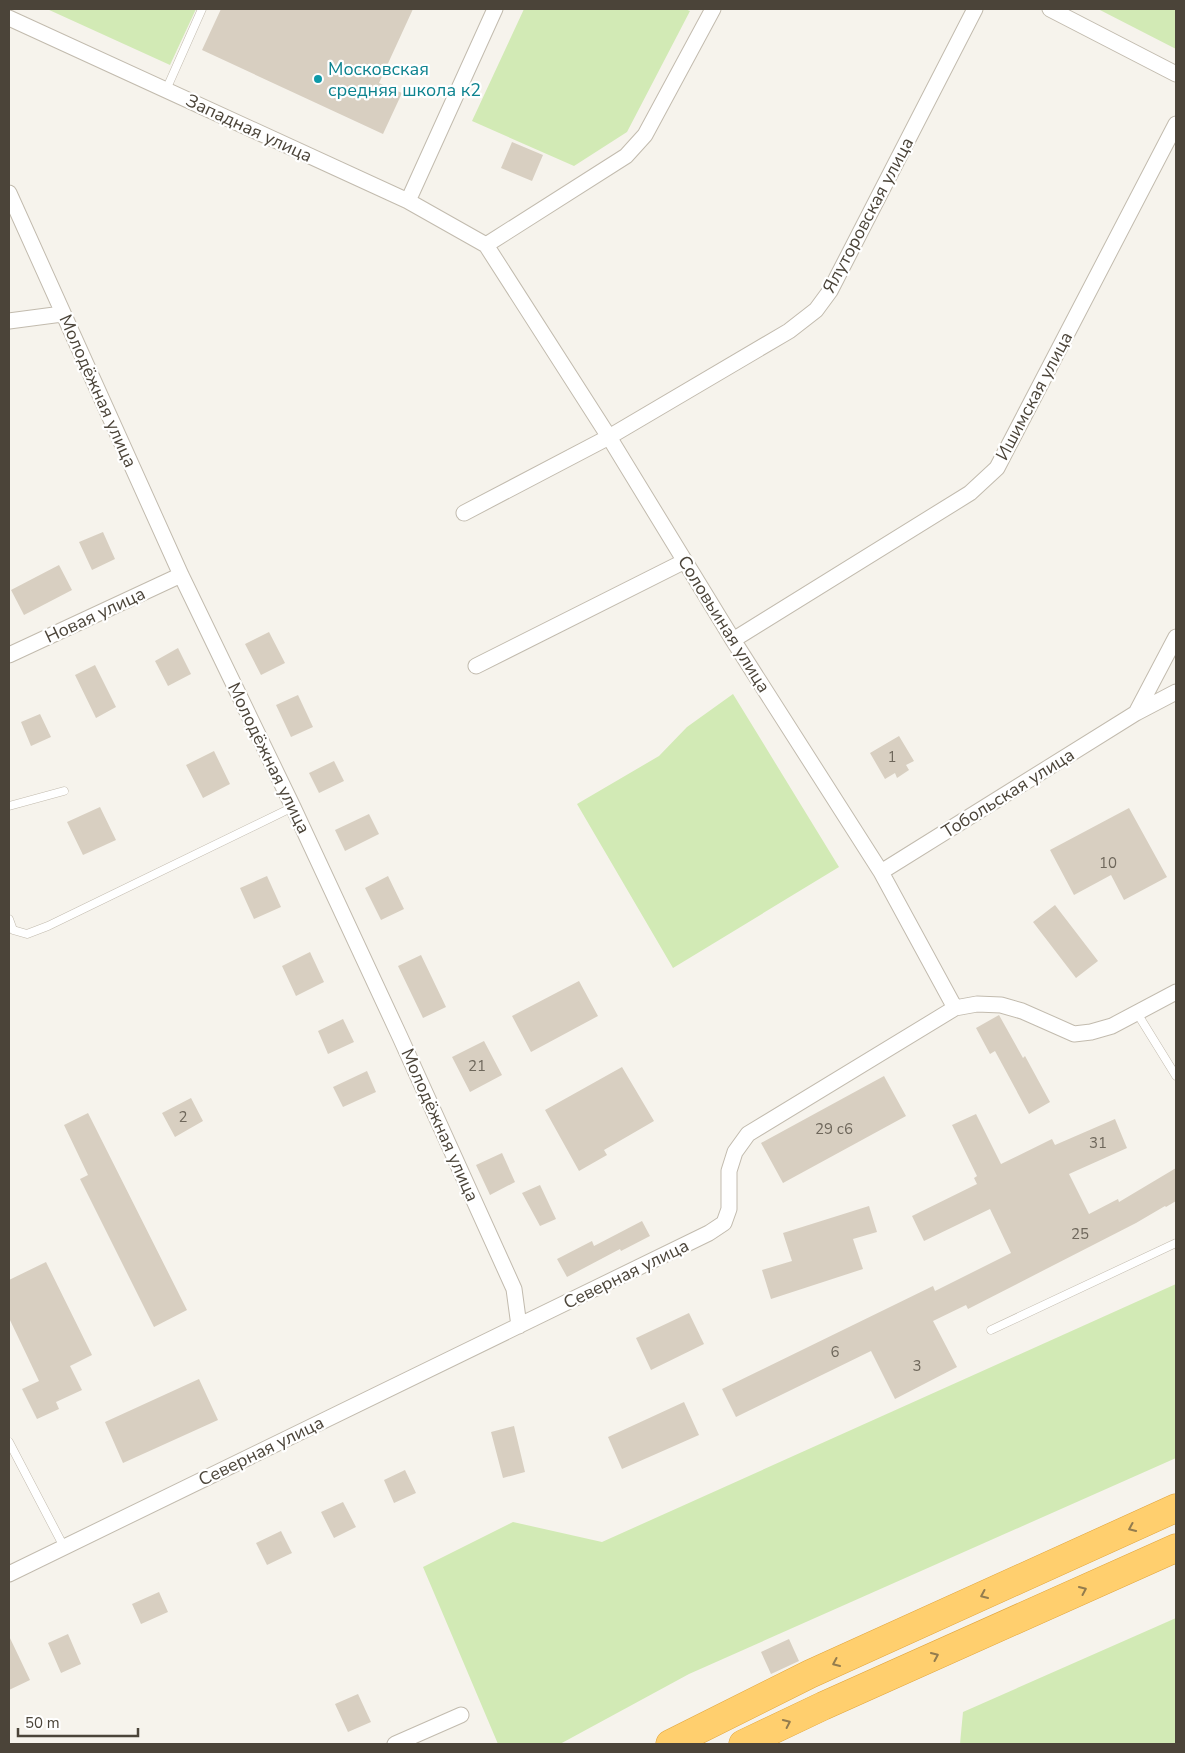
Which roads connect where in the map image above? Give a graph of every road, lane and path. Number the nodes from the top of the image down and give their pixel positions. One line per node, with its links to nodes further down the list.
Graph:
1 (202, 9): 8 (lane)
2 (495, 9): 11 (street)
3 (712, 9): 12 (street)
4 (975, 9): 15 (street, Ялуторовская улица)
5 (1050, 9): 7 (street)
6 (9, 18): 8 (street, Западная улица)
7 (1176, 74)
8 (166, 90): 11 (street, Западная улица)
9 (1176, 124): 20 (street, Ишимская улица)
10 (9, 193): 13 (street, Молодёжная улица)
11 (408, 201): 12 (street, Западная улица)
12 (486, 245): 15 (street, Соловьиная улица)
13 (62, 314): 14 (street); 18 (street, Молодёжная улица)
14 (9, 321)
15 (609, 438): 16 (street, Ялуторовская улица); 17 (street, Соловьиная улица)
16 (464, 513)
17 (684, 561): 20 (street, Соловьиная улица); 22 (street)
18 (181, 575): 21 (street, Новая улица); 27 (street, Молодёжная улица)
19 (1176, 636): 24 (street)
20 (733, 640): 28 (street, Соловьиная улица)
21 (9, 655)
22 (476, 666)
23 (1176, 692): 24 (street, Тобольская улица)
24 (1136, 713): 28 (street, Тобольская улица)
25 (64, 790): 26 (lane)
26 (9, 806)
27 (293, 807): 29 (lane); 35 (street, Молодёжная улица)
28 (881, 872): 31 (street, Соловьиная улица)
29 (9, 919)
30 (1176, 992): 32 (street, Северная улица)
31 (955, 1008): 32 (street, Северная улица); 35 (street, Северная улица)
32 (1136, 1013): 33 (lane)
33 (1176, 1076)
34 (1176, 1243): 36 (lane)
35 (519, 1326): 39 (street, Северная улица)
36 (991, 1330)
37 (9, 1442): 39 (lane)
38 (1176, 1508): 44 (highway, one-way to 44)
39 (64, 1547): 41 (street, Северная улица)
40 (1176, 1548): 45 (highway, one-way to 40)
41 (9, 1574)
42 (461, 1715): 43 (street)
43 (395, 1744)
44 (670, 1744)
45 (743, 1744)

